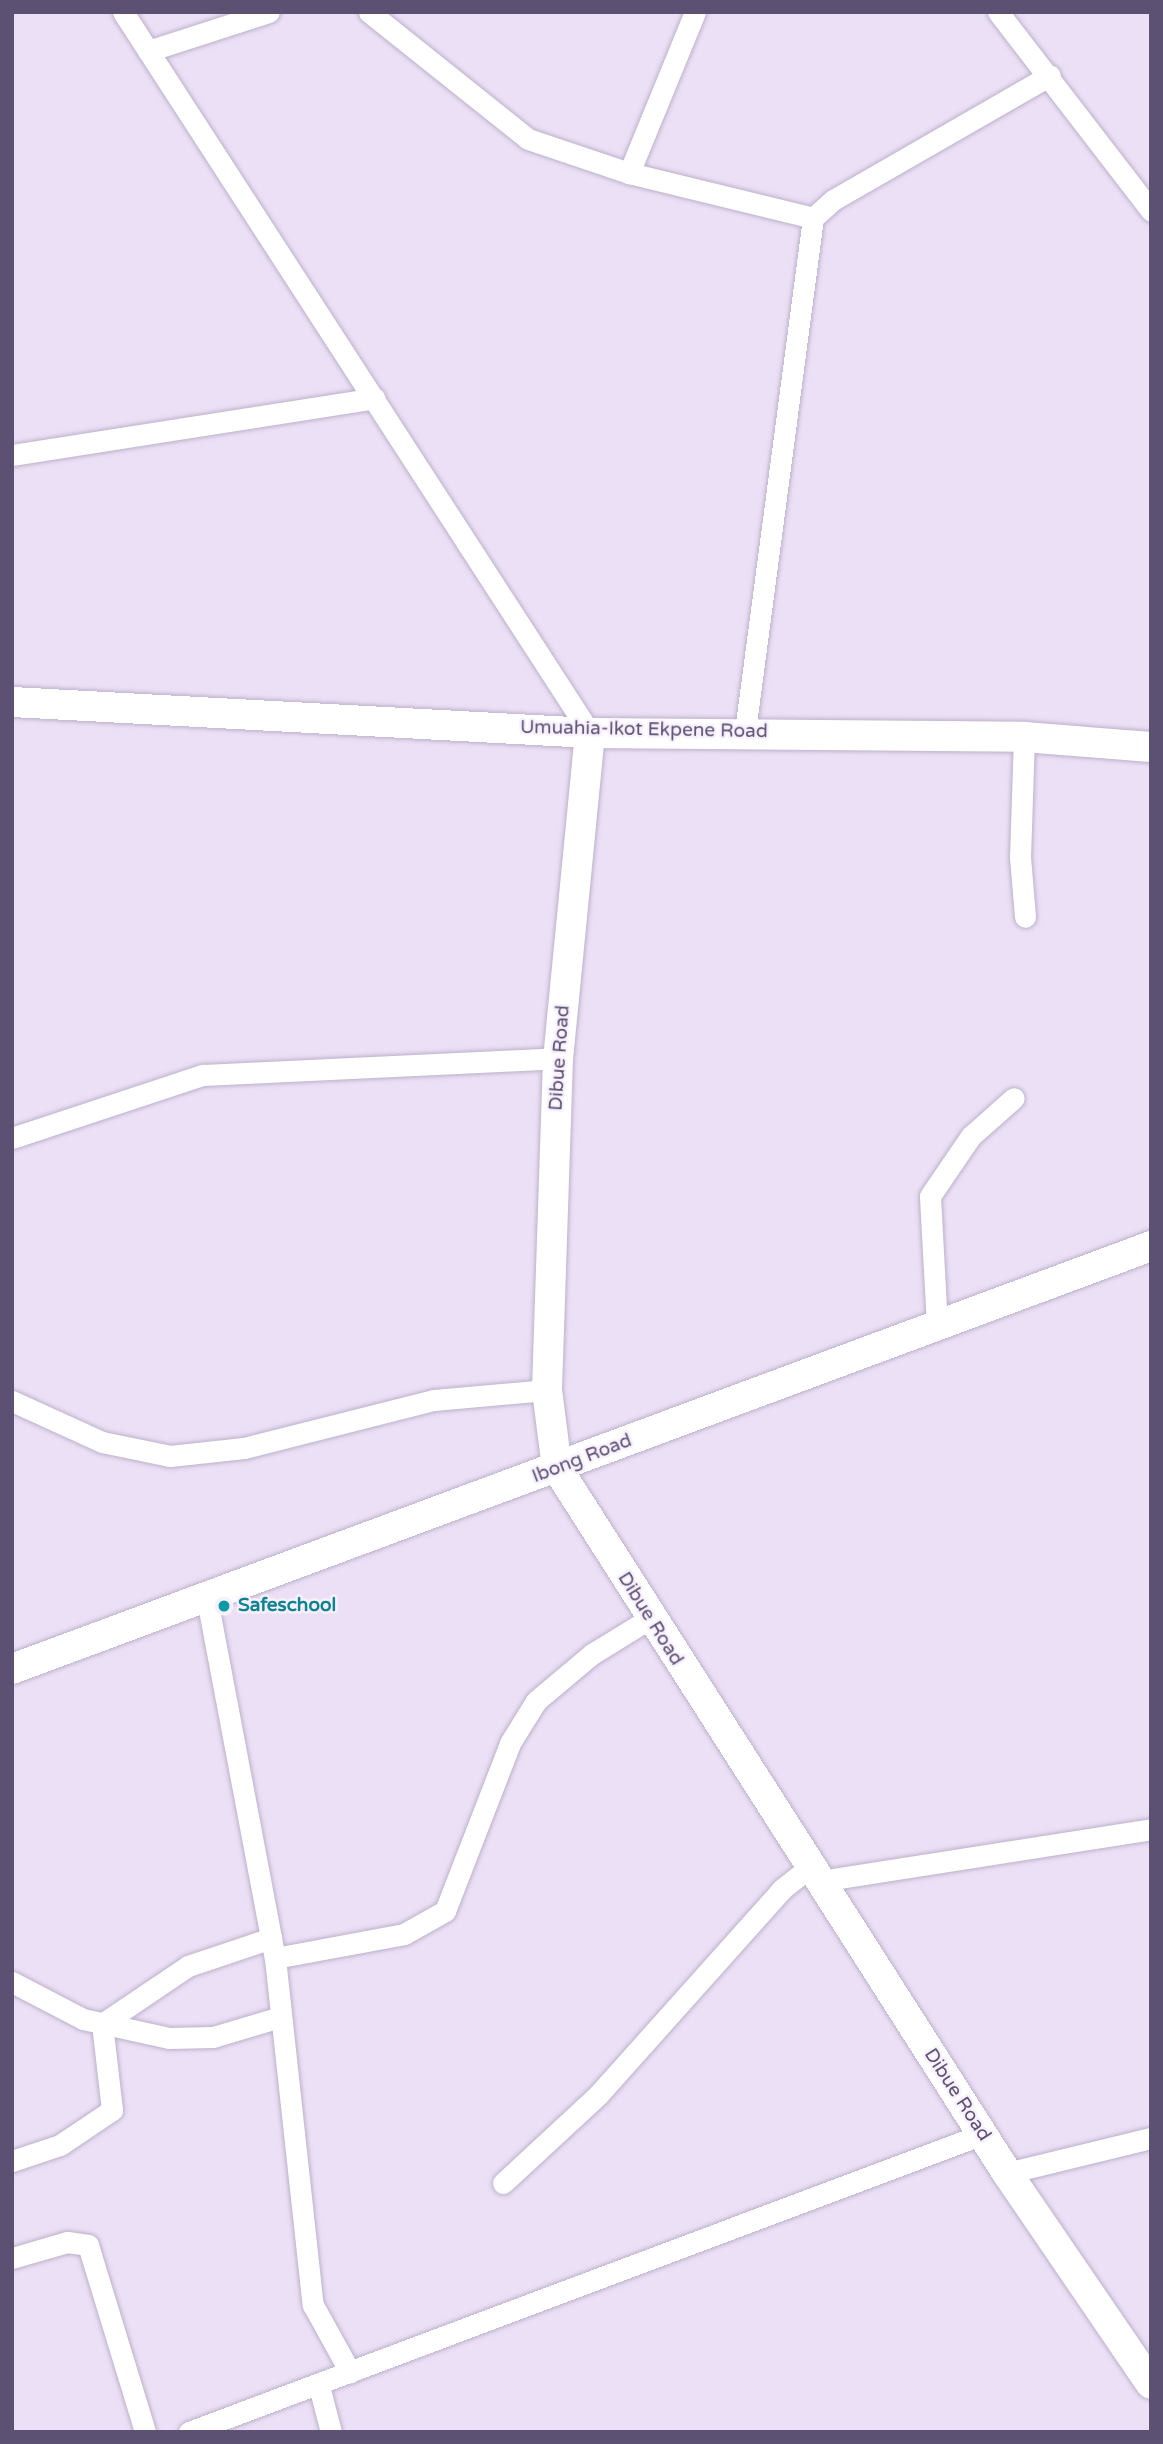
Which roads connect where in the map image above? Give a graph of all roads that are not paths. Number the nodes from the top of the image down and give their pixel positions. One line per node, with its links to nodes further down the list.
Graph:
1 (123, 12): 6 (street)
2 (269, 12): 6 (street)
3 (369, 12): 8 (street)
4 (695, 12): 8 (street)
5 (998, 12): 7 (street)
6 (148, 51): 11 (street)
7 (1050, 75): 9 (street); 10 (street)
8 (629, 173): 10 (street)
9 (1151, 211)
10 (813, 218): 14 (street)
11 (375, 398): 12 (street); 15 (street)
12 (12, 455)
13 (12, 702): 15 (street, Umuahia-Ikot Ekpene Road)
14 (745, 731): 15 (street, Umuahia-Ikot Ekpene Road); 16 (street, Umuahia-Ikot Ekpene Road)
15 (590, 733): 19 (street, Dibue Road)
16 (1024, 737): 17 (street, Umuahia-Ikot Ekpene Road); 18 (street)
17 (1151, 747)
18 (1025, 917)
19 (558, 1058): 21 (street); 24 (street, Dibue Road)
20 (1014, 1098): 23 (street)
21 (12, 1138)
22 (1151, 1246): 23 (street, Ibong Road)
23 (937, 1326): 26 (street, Ibong Road)
24 (547, 1390): 25 (street); 26 (street, Dibue Road)
25 (12, 1401)
26 (557, 1468): 27 (street, Ibong Road); 28 (street, Dibue Road)
27 (207, 1599): 29 (street, Ibong Road); 32 (street)
28 (649, 1619): 31 (street, Dibue Road); 32 (street)
29 (12, 1669)
30 (1151, 1829): 31 (street)
31 (815, 1874): 36 (street, Dibue Road); 40 (street)
32 (273, 1948): 34 (street); 35 (street)
33 (12, 1982): 35 (street)
34 (281, 2017): 35 (street); 42 (street)
35 (102, 2024): 38 (street)
36 (983, 2134): 39 (street, Dibue Road); 42 (street)
37 (1151, 2138): 39 (street)
38 (12, 2161)
39 (1007, 2173): 43 (street, Dibue Road)
40 (503, 2183)
41 (12, 2258): 45 (street)
42 (350, 2372): 44 (street)
43 (1151, 2384)
44 (319, 2386): 46 (street); 47 (street)
45 (145, 2432)
46 (189, 2432)
47 (331, 2432)

